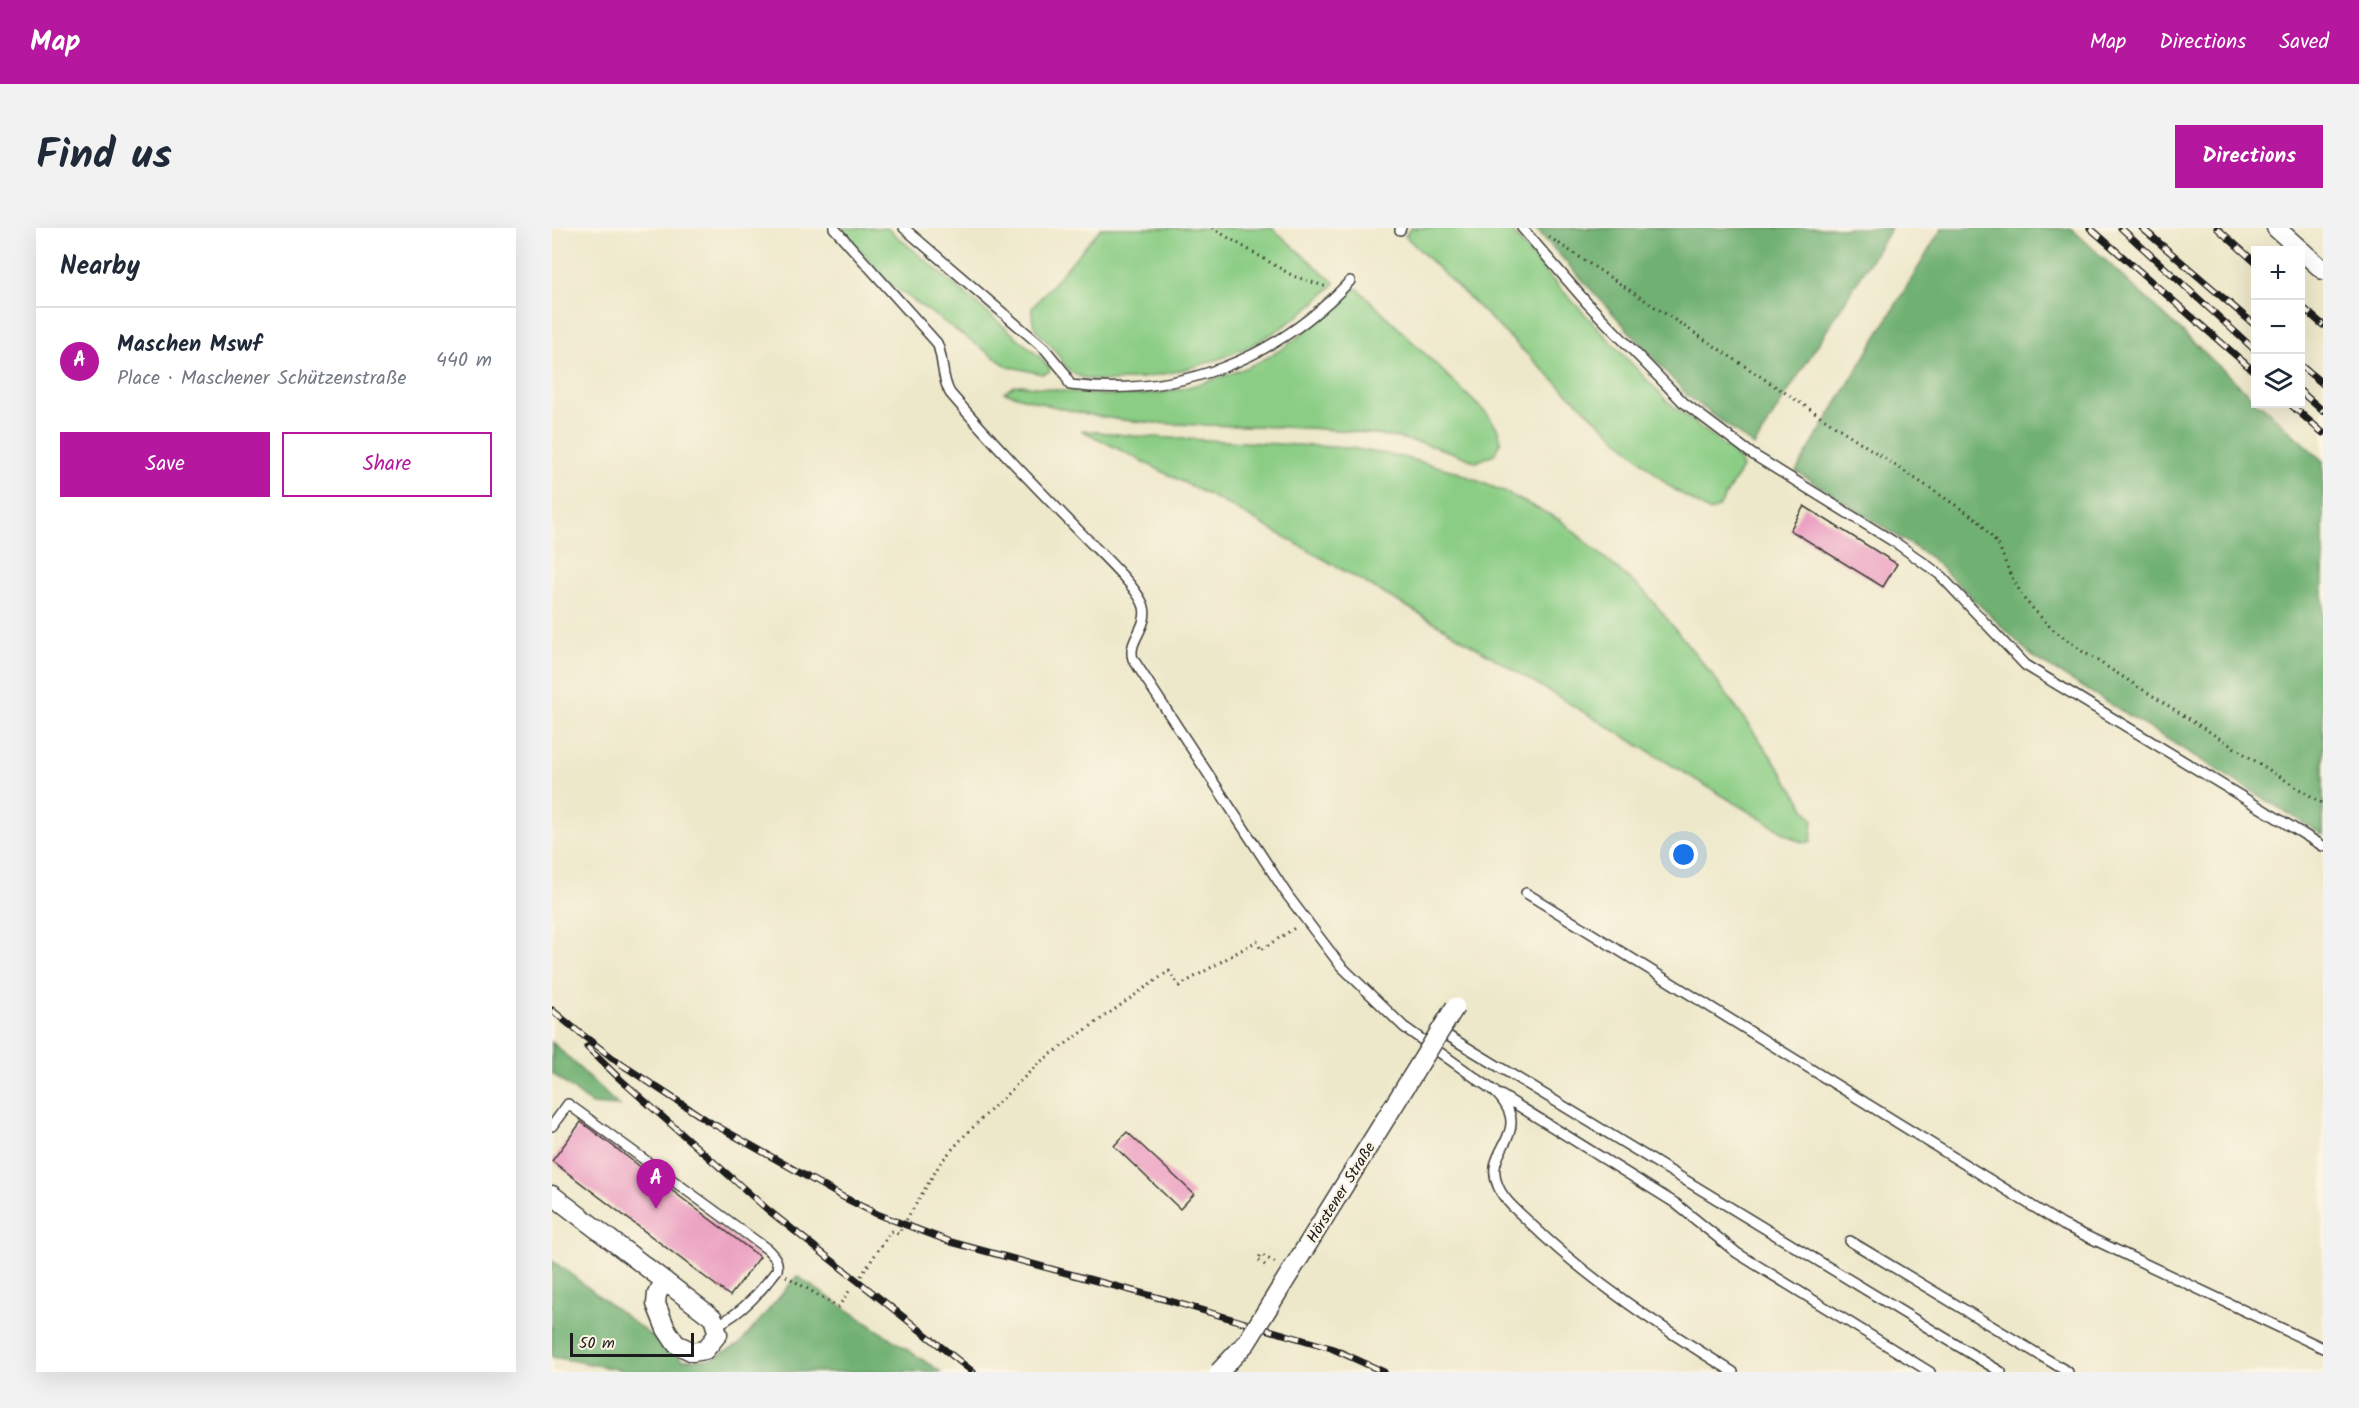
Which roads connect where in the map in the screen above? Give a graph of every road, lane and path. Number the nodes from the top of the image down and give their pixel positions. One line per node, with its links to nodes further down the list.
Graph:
1 (834, 228): 12 (lane)
2 (904, 228): 8 (lane)
3 (1212, 228): 8 (path)
4 (2276, 228): 6 (street)
5 (1525, 232): 9 (path); 10 (lane)
6 (2323, 270)
7 (1350, 281): 8 (lane)
8 (1341, 292)
9 (2323, 804)
10 (2323, 846)
11 (1526, 893): 26 (lane)
12 (1306, 921): 15 (lane); 22 (path)
13 (1455, 1007): 14 (street, Hörstener Straße, bridge)
14 (1440, 1031): 27 (street, Hörstener Straße, bridge); 30 (lane)
15 (1494, 1091): 28 (lane); 29 (lane)
16 (552, 1126): 21 (lane)
17 (552, 1195): 23 (street)
18 (1850, 1240): 31 (lane)
19 (1270, 1260): 20 (path)
20 (1265, 1265)
21 (777, 1270): 24 (path); 25 (lane)
22 (861, 1276)
23 (665, 1281): 25 (street); 25 (street)
24 (850, 1290)
25 (717, 1325)
26 (2323, 1348)
27 (1219, 1372)
28 (1733, 1372)
29 (1930, 1372)
30 (2001, 1372)
31 (2068, 1372)

